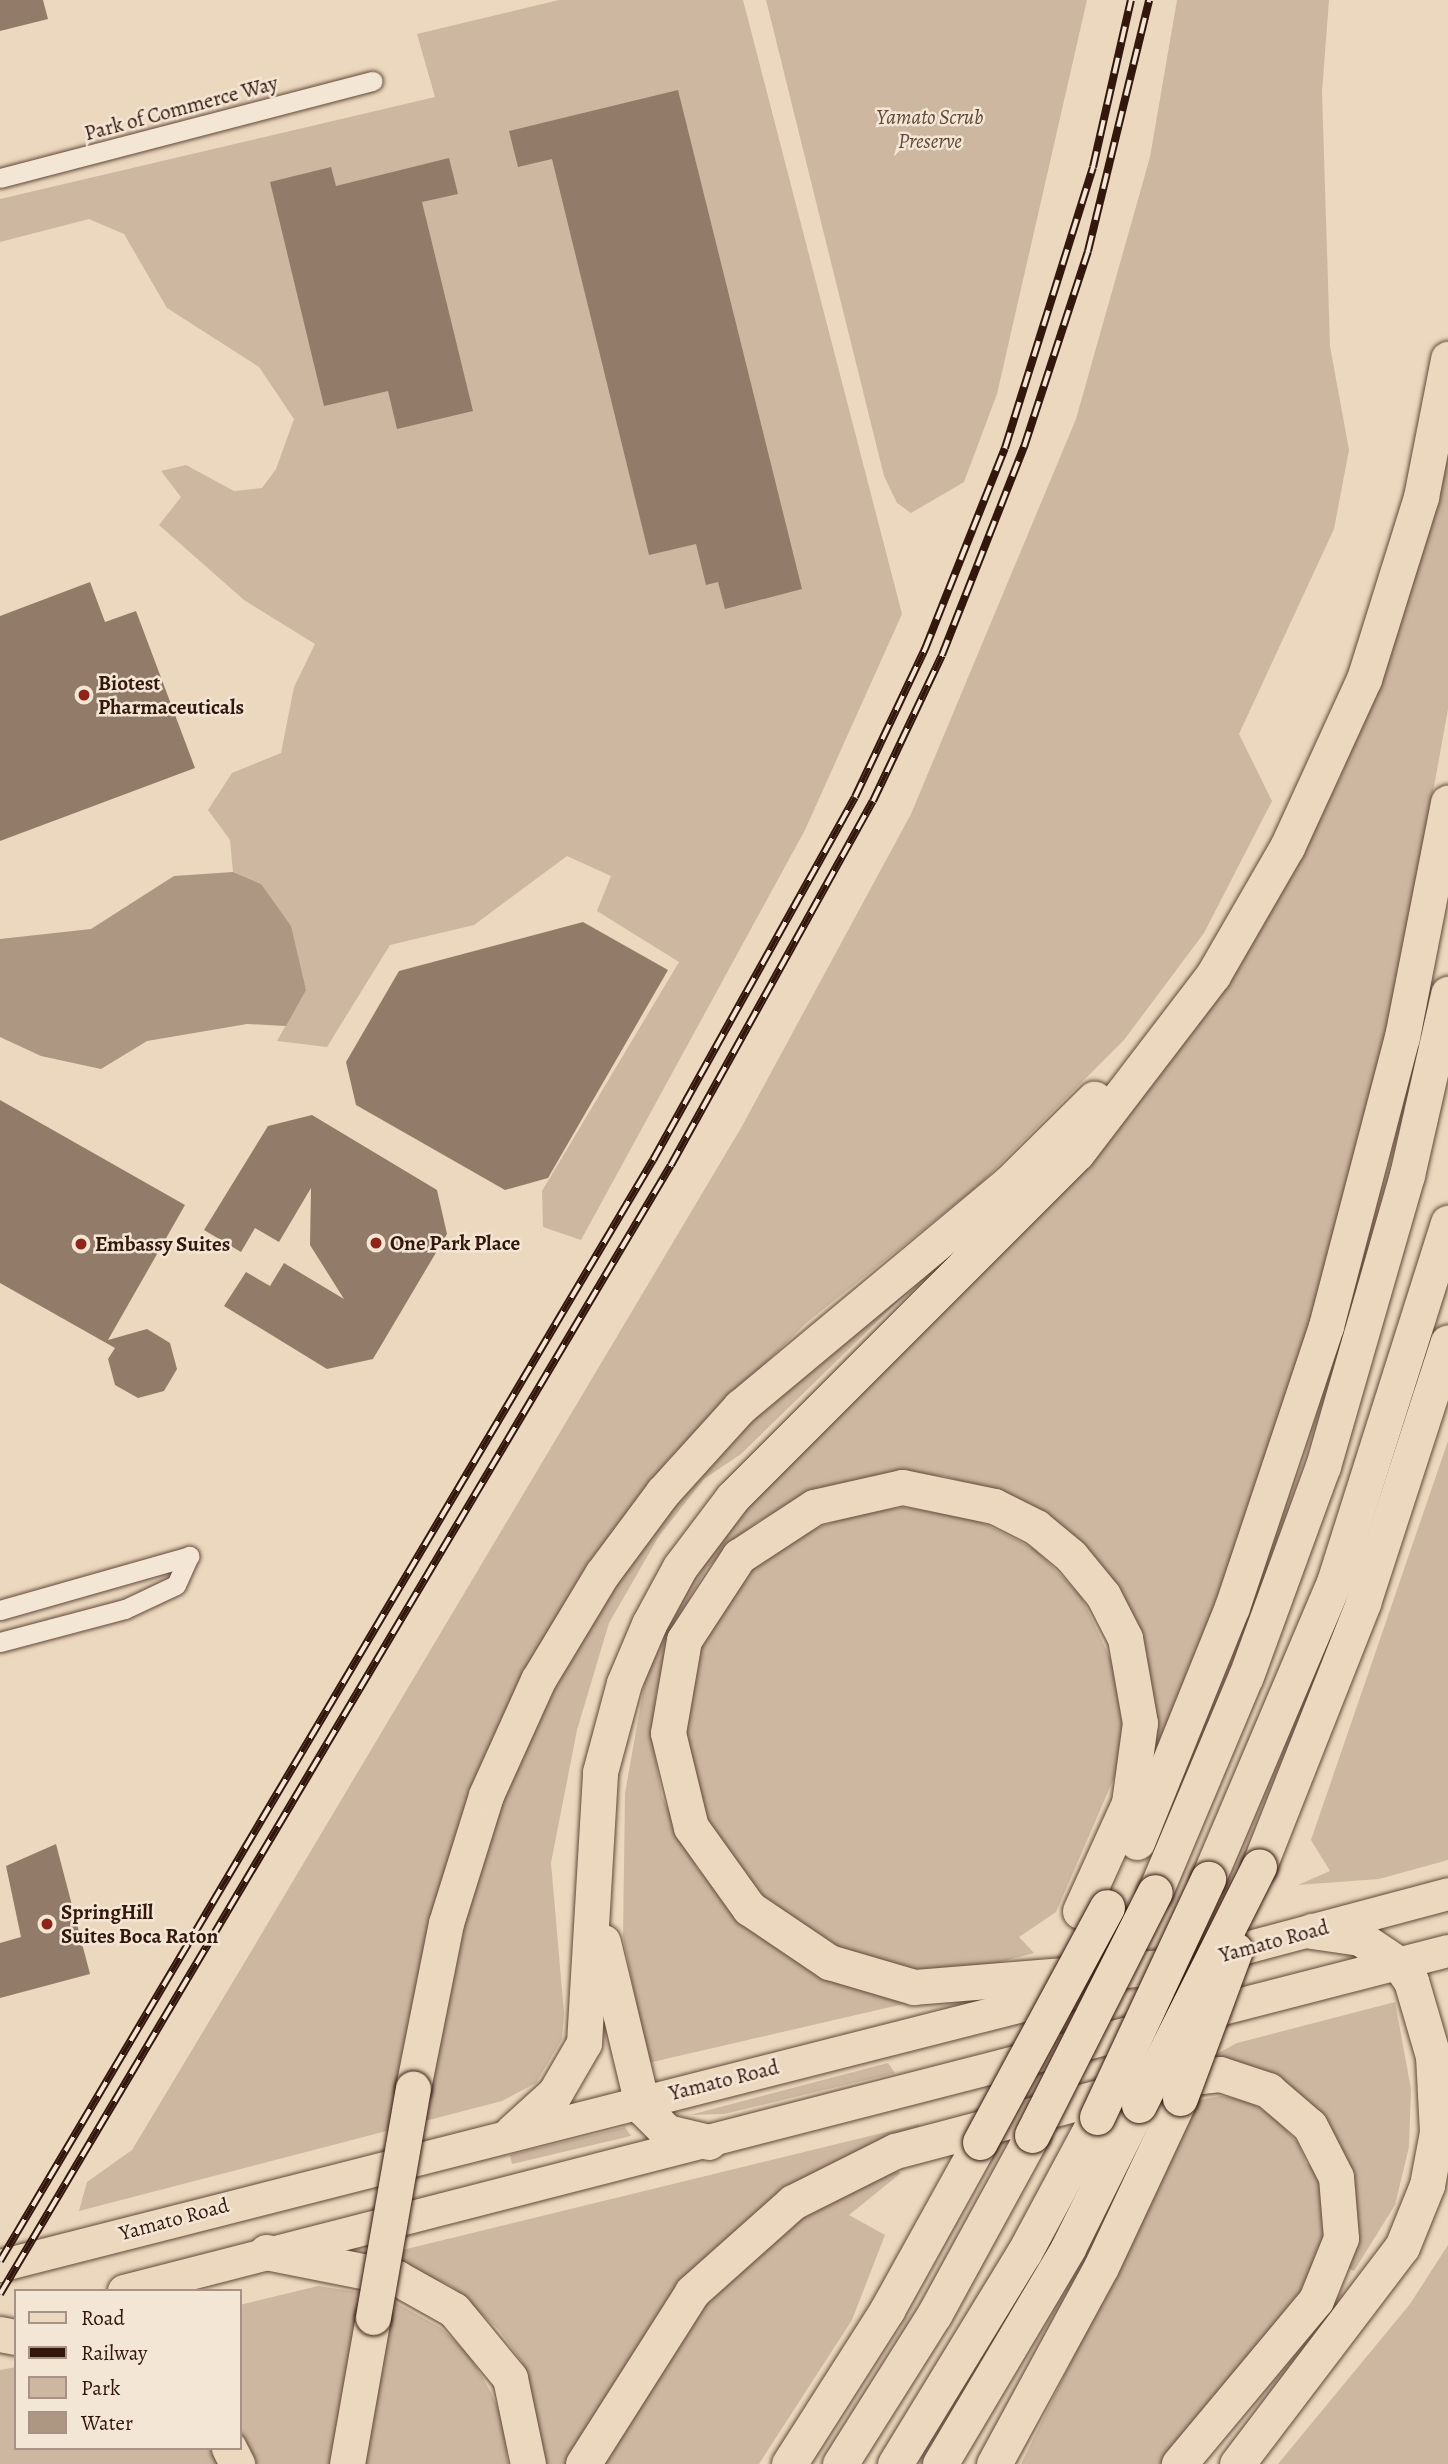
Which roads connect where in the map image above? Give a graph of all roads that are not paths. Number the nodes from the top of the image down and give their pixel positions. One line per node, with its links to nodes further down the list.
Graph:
1 (373, 81): 2 (street, Park of Commerce Way)
2 (0, 178)
3 (1448, 359): 5 (highway)
4 (1448, 802): 14 (highway)
5 (1287, 847): 12 (highway); 27 (highway, bridge)
6 (1448, 994): 31 (highway, bridge)
7 (1448, 1223): 32 (highway, bridge)
8 (1448, 1342): 11 (highway)
9 (0, 1610): 10 (street)
10 (0, 1642)
11 (1259, 1866): 33 (highway, bridge); 34 (highway, bridge)
12 (593, 1883): 20 (highway); 22 (highway)
13 (1448, 1894): 15 (main road, Yamato Road)
14 (1093, 1909): 18 (highway); 30 (highway, bridge)
15 (1312, 1931): 17 (highway); 18 (main road, Yamato Road)
16 (1448, 1951): 17 (main road)
17 (1400, 1965): 21 (highway); 23 (main road)
18 (1176, 1966): 20 (main road, Yamato Road)
19 (1448, 2070): 21 (highway)
20 (639, 2101): 22 (main road, Yamato Road); 23 (highway)
21 (1438, 2106): 36 (highway)
22 (512, 2132): 25 (main road, Yamato Road)
23 (709, 2142): 24 (main road)
24 (266, 2252): 26 (main road); 28 (highway)
25 (0, 2266)
26 (131, 2289)
27 (347, 2464)
28 (528, 2464)
29 (583, 2464): 35 (highway)
30 (789, 2464)
31 (840, 2464)
32 (895, 2464)
33 (940, 2464)
34 (994, 2464)
35 (1179, 2464)
36 (1237, 2464)

